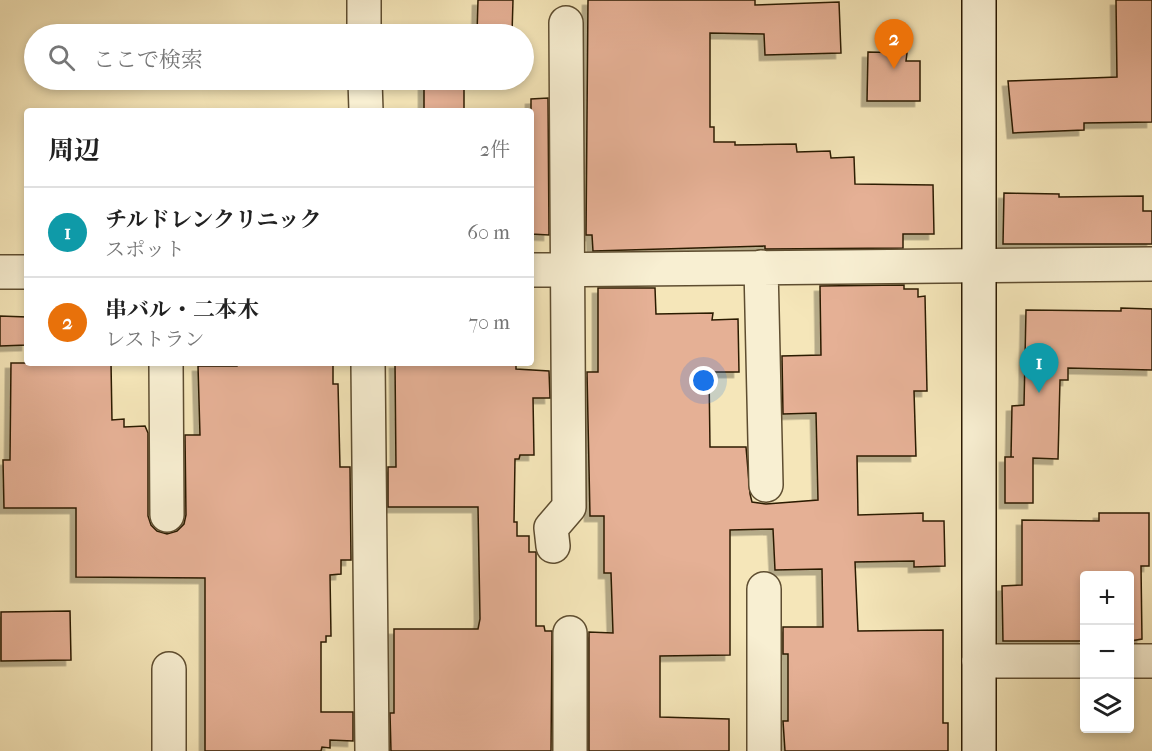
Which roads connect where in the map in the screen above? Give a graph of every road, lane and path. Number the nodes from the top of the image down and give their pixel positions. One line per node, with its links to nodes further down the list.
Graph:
1 (364, 0): 4 (street)
2 (979, 0): 7 (street)
3 (566, 22): 10 (street)
4 (364, 24)
5 (365, 90): 6 (street)
6 (366, 108)
7 (979, 264): 8 (street); 9 (street); 21 (street)
8 (1152, 264)
9 (761, 267): 10 (street); 16 (street)
10 (567, 269): 11 (street); 18 (street)
11 (534, 270)
12 (0, 272): 13 (street)
13 (24, 272)
14 (166, 366): 17 (street)
15 (368, 366): 27 (street)
16 (766, 485)
17 (167, 515)
18 (553, 546)
19 (764, 590): 29 (street)
20 (570, 633): 28 (street)
21 (979, 661): 22 (street); 30 (street)
22 (1080, 661)
23 (1134, 661): 24 (street)
24 (1152, 661)
25 (169, 669): 26 (street)
26 (169, 751)
27 (372, 751)
28 (570, 751)
29 (764, 751)
30 (979, 751)

